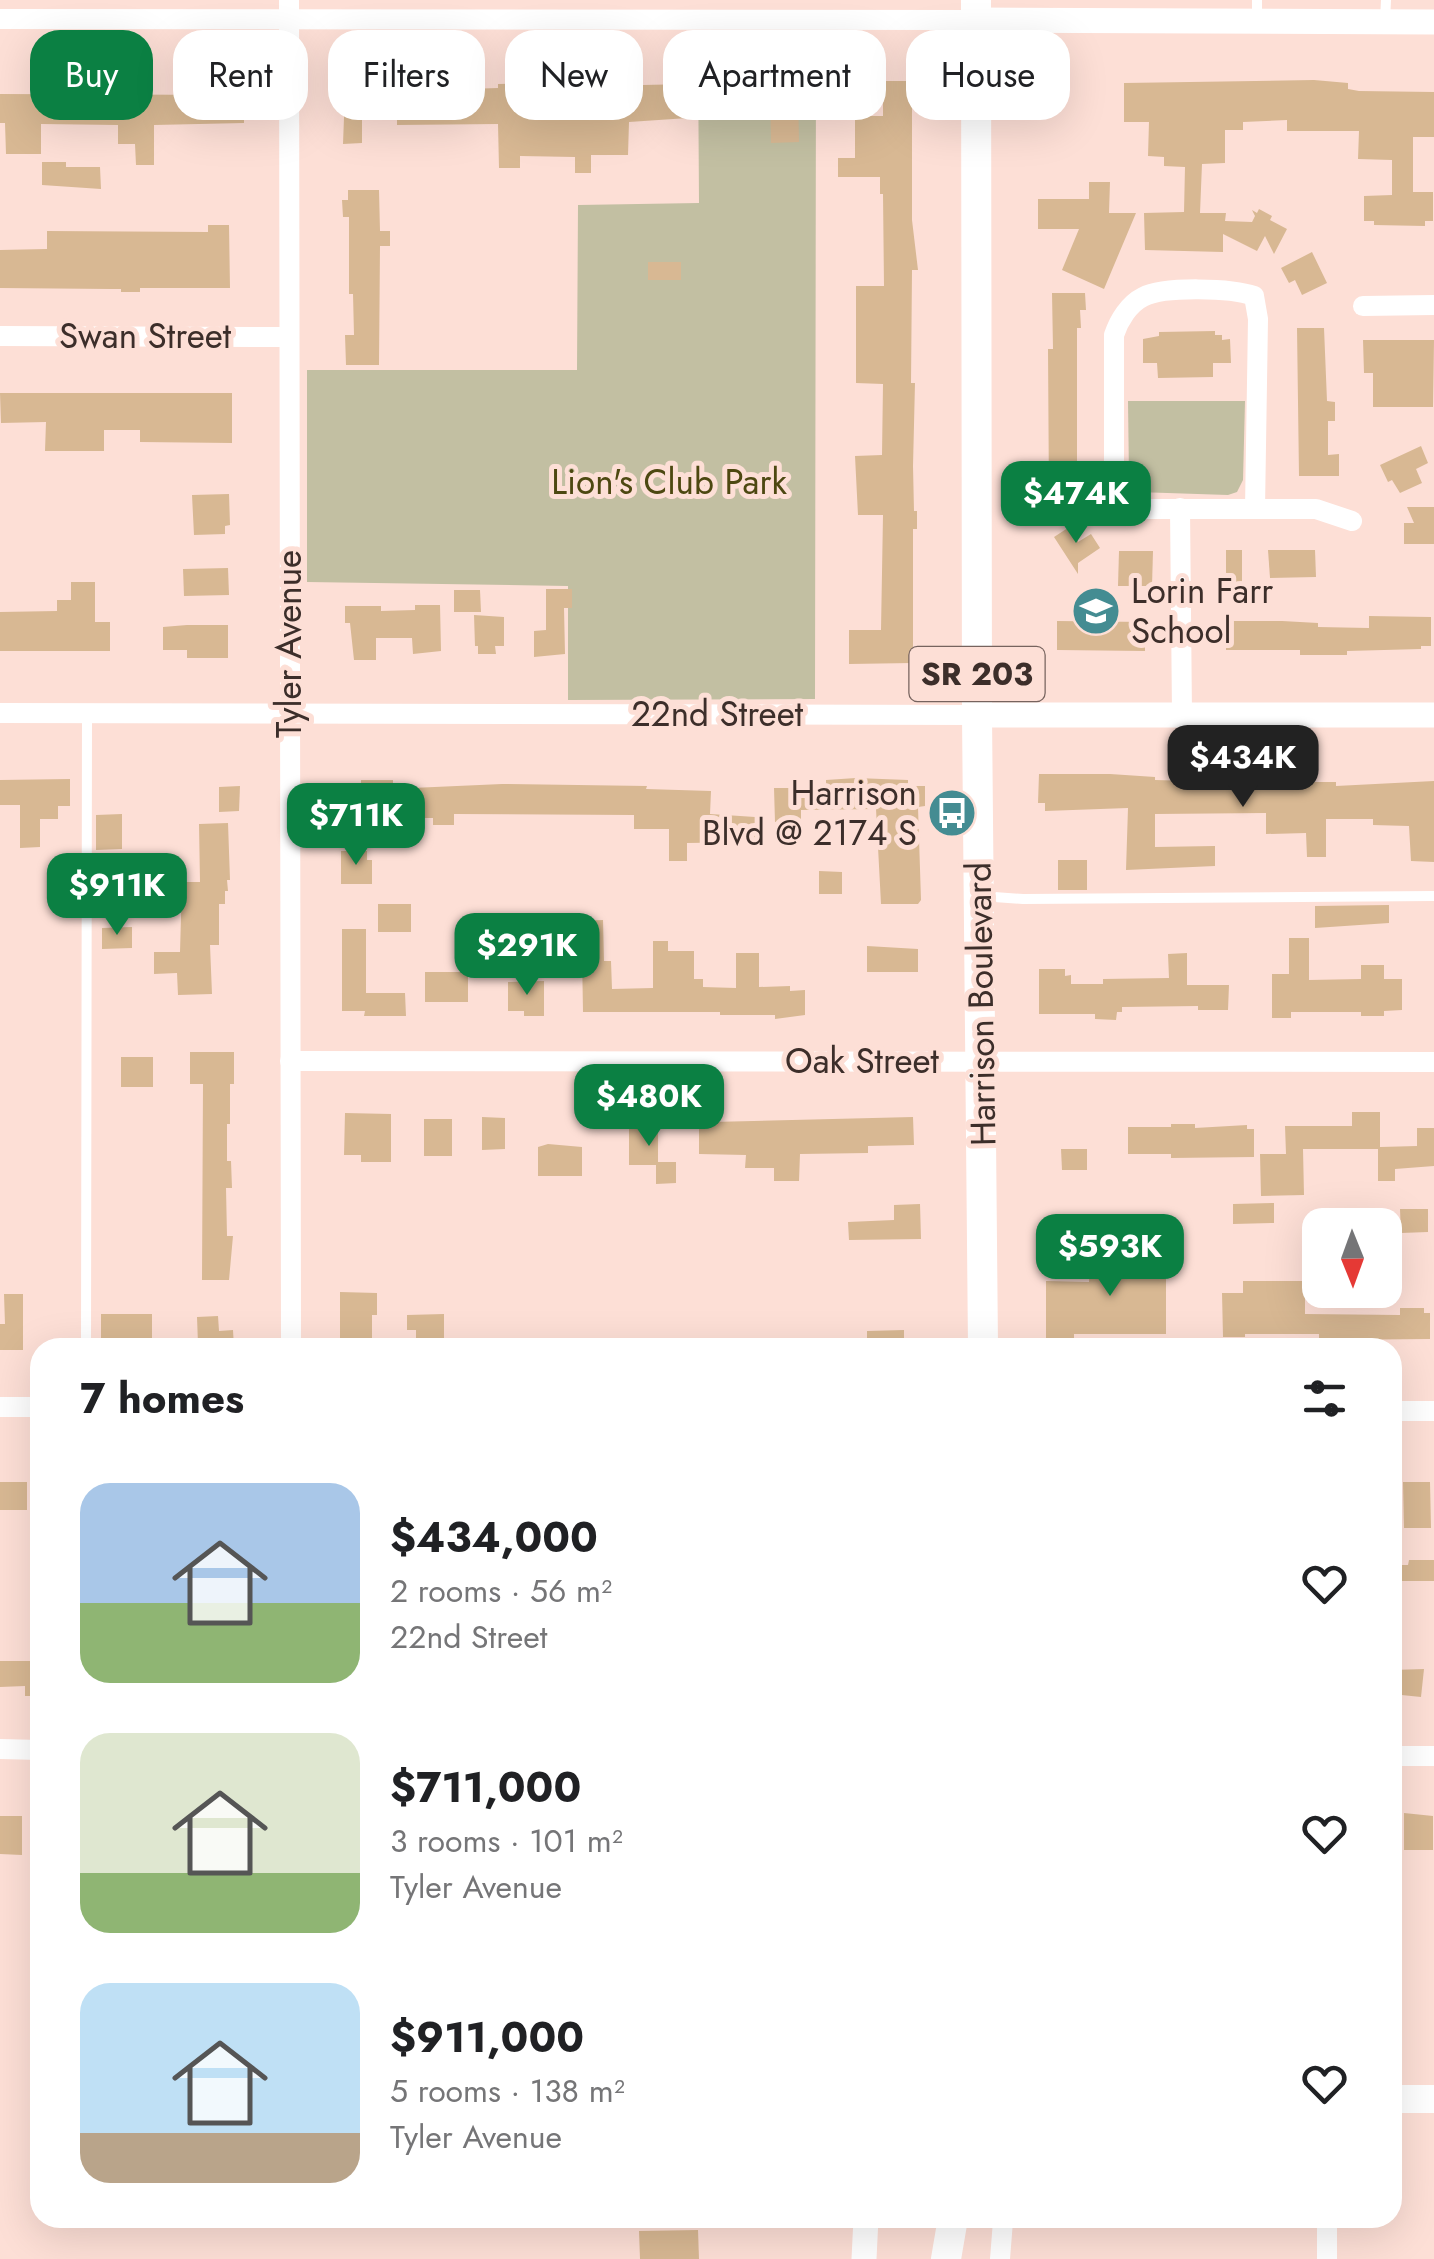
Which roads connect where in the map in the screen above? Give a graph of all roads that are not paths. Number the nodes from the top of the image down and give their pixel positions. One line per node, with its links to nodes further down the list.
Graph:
1 (93, 10): 2 (street); 8 (street)
2 (289, 10): 3 (street); 13 (street, Tyler Avenue)
3 (476, 10): 4 (street)
4 (636, 10): 5 (street)
5 (976, 10): 6 (street); 20 (main road, Harrison Boulevard / SR 203)
6 (1257, 11): 7 (street)
7 (1386, 11): 9 (street)
8 (0, 19)
9 (1434, 22)
10 (1434, 305): 11 (street)
11 (1363, 306)
12 (0, 336): 13 (street, Swan Street)
13 (289, 337): 19 (street, Tyler Avenue)
14 (1180, 508): 15 (street); 15 (street); 22 (street)
15 (1255, 508): 16 (street)
16 (1352, 521)
17 (0, 713): 18 (street, 22nd Street)
18 (88, 713): 19 (street, 22nd Street); 28 (lane)
19 (290, 714): 20 (street, 22nd Street); 26 (street, Tyler Avenue)
20 (977, 715): 22 (street, 22nd Street); 23 (main road, Harrison Boulevard / SR 203)
21 (1434, 715): 22 (street, 22nd Street)
22 (1182, 716)
23 (980, 896): 24 (lane); 25 (main road, Harrison Boulevard / SR 203)
24 (1434, 896)
25 (983, 1060): 26 (street, Oak Street); 27 (street, Oak Street); 30 (main road, Harrison Boulevard / SR 203)
26 (290, 1061): 29 (street, Tyler Avenue)
27 (1434, 1062)
28 (86, 1338)
29 (291, 1338)
30 (983, 1338)
31 (0, 1407): 32 (street)
32 (30, 1407)
33 (1402, 1411): 34 (street)
34 (1434, 1411)
35 (0, 1750): 36 (street)
36 (30, 1750)
37 (1402, 1756): 38 (street)
38 (1434, 1756)
39 (1402, 2099): 40 (main road)
40 (1434, 2099)
41 (866, 2228): 45 (street)
42 (951, 2228): 46 (main road)
43 (1002, 2228): 47 (street)
44 (1327, 2228): 48 (street)
45 (864, 2259)
46 (946, 2259)
47 (1000, 2259)
48 (1327, 2259)

